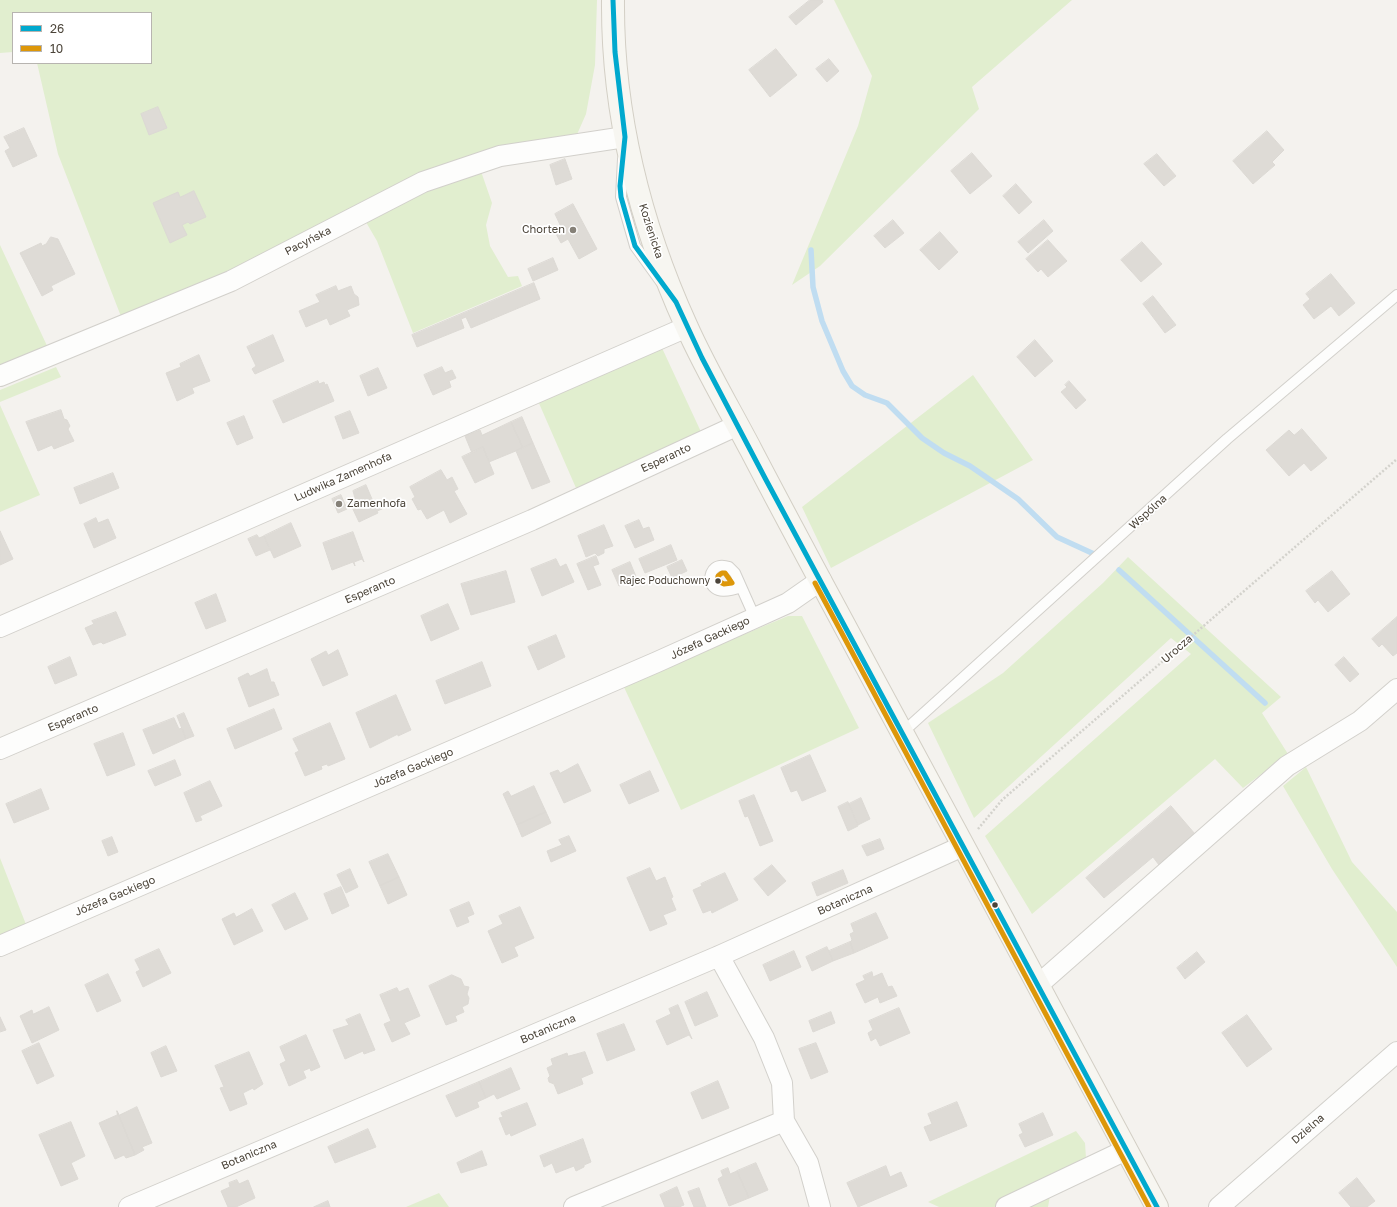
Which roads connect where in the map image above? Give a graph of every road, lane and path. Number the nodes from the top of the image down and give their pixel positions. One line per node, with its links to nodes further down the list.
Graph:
1 (613, 0): 2 (main road, Kozienicka)
2 (625, 137): 4 (main road, Kozienicka); 5 (street, Pacyńska)
3 (1397, 295): 13 (lane, Wspólna)
4 (687, 327): 6 (main road, Kozienicka); 11 (street, Ludwika Zamenhofa)
5 (0, 376)
6 (738, 424): 8 (main road, Kozienicka); 14 (street, Esperanto)
7 (1397, 459): 15 (path, Urocza)
8 (821, 580): 10 (street, Józefa Gackiego); 13 (main road, Kozienicka)
9 (741, 587): 10 (lane)
10 (755, 618): 16 (street, Józefa Gackiego)
11 (0, 627)
12 (1397, 689): 18 (street)
13 (903, 732): 15 (main road, Kozienicka)
14 (0, 749)
15 (963, 846): 17 (street, Botaniczna); 18 (main road, Kozienicka)
16 (0, 946)
17 (719, 956): 20 (street); 22 (street, Botaniczna)
18 (1038, 985): 21 (main road, Kozienicka)
19 (1397, 1052): 27 (street, Dzielna)
20 (784, 1121): 23 (street); 24 (street)
21 (1126, 1150): 25 (street); 26 (main road, Kozienicka)
22 (129, 1207)
23 (574, 1207)
24 (820, 1207)
25 (1006, 1207)
26 (1156, 1207)
27 (1219, 1207)

